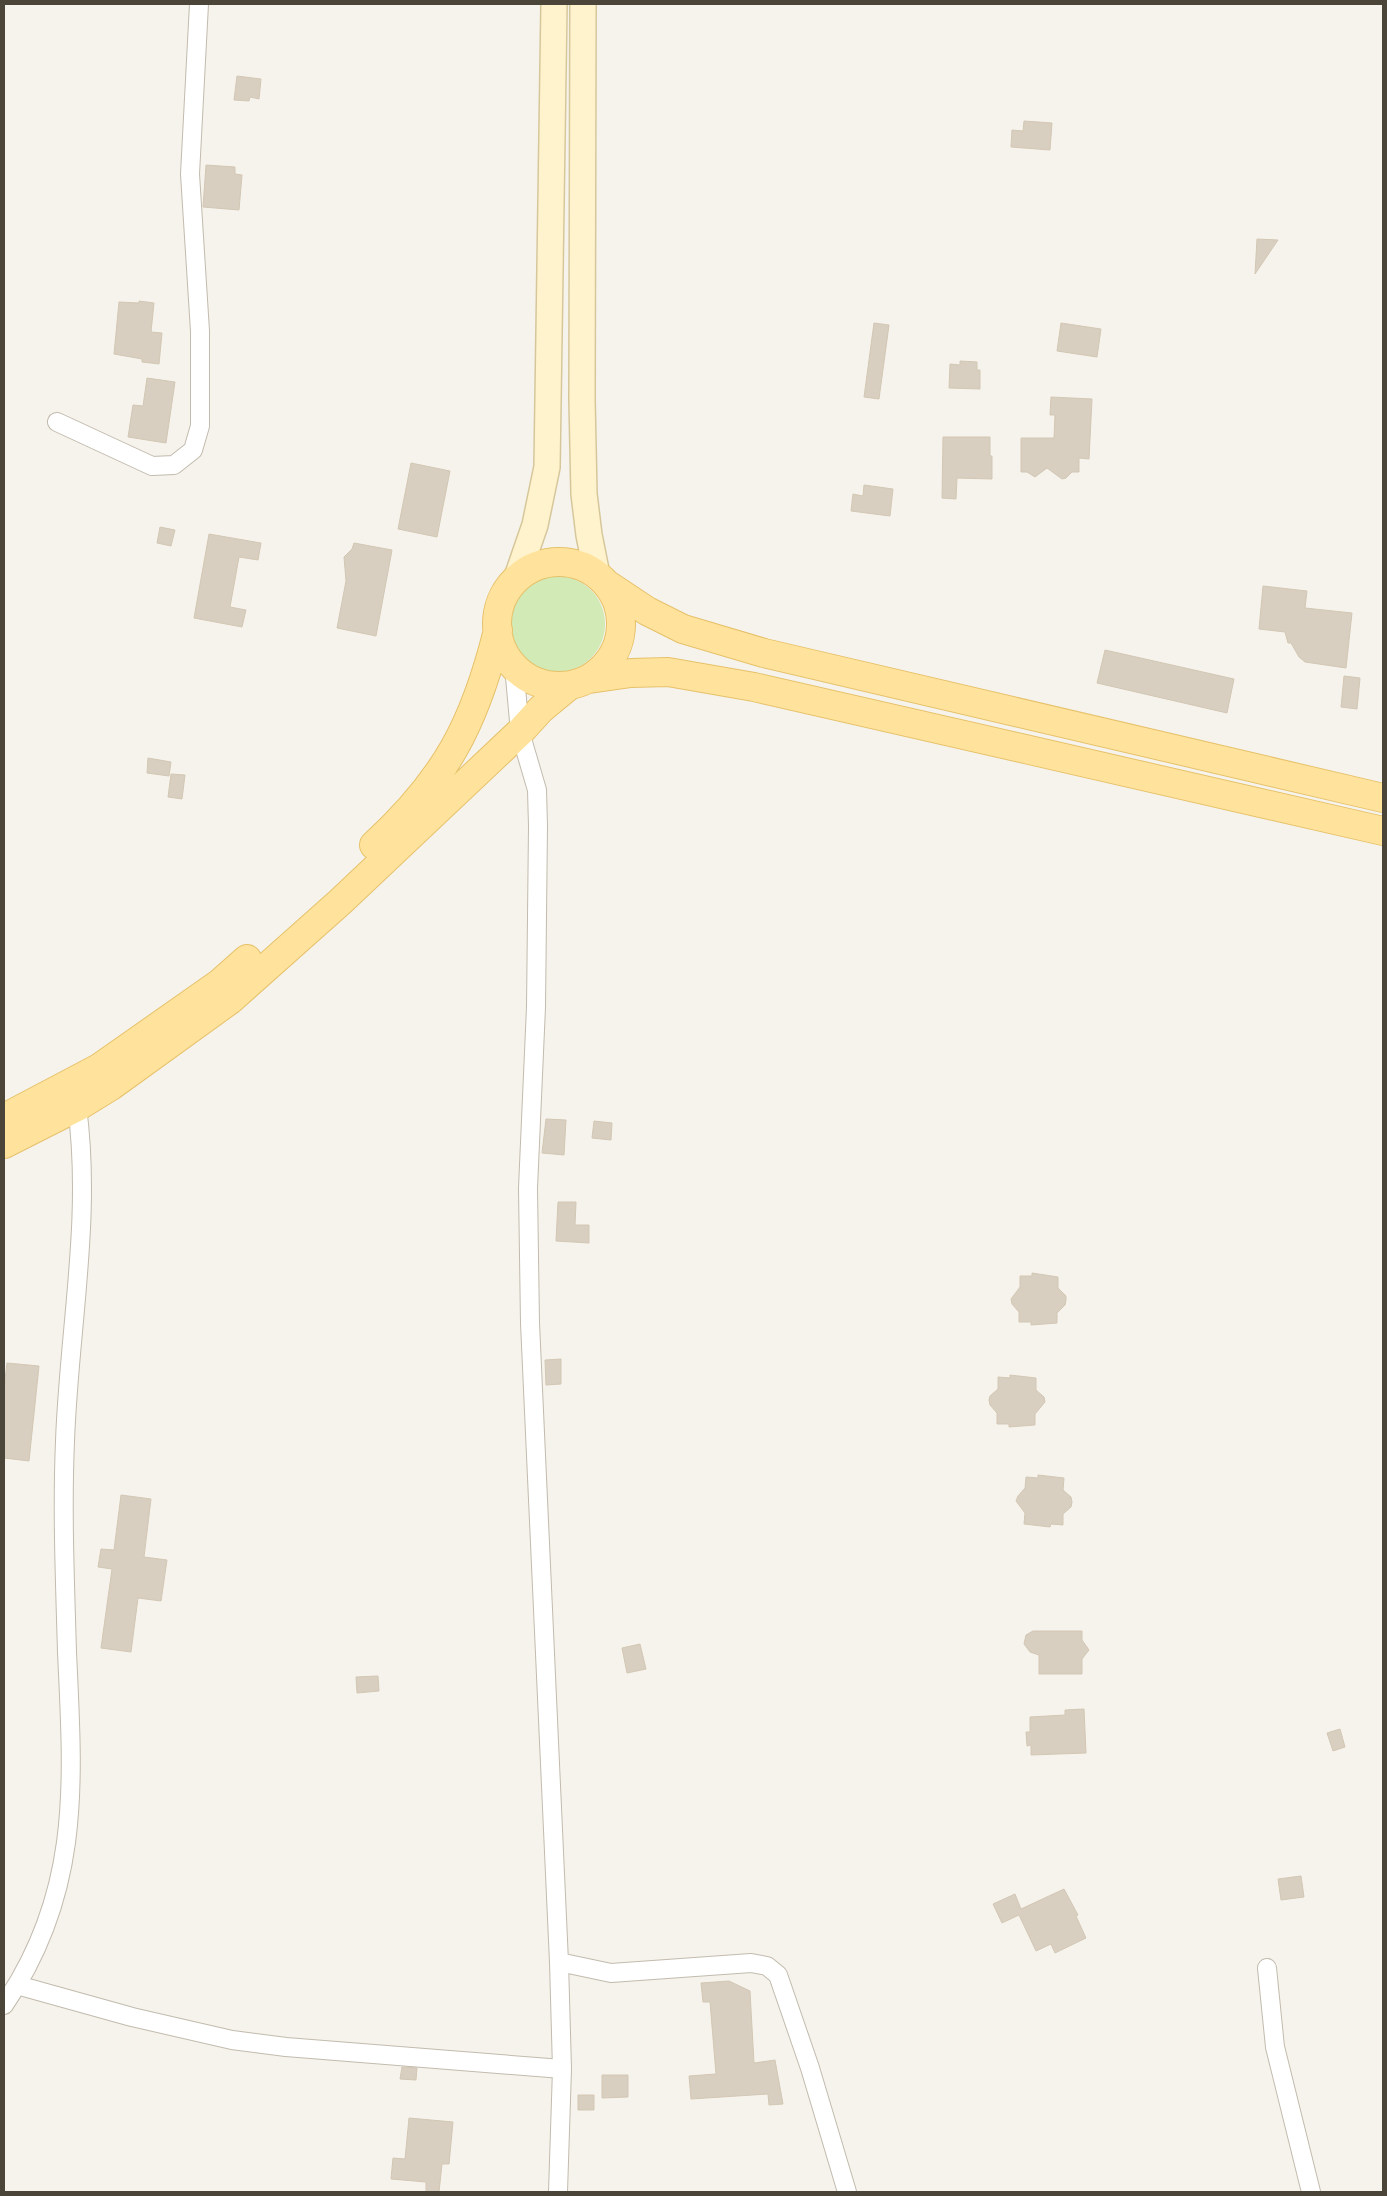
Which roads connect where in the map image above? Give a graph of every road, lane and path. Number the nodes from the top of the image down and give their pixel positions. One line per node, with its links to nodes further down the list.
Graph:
1 (199, 4): 4 (street)
2 (554, 4): 5 (main road)
3 (583, 4): 6 (main road)
4 (57, 422)
5 (516, 580): 6 (main road); 7 (main road)
6 (602, 580): 9 (main road); 11 (main road)
7 (498, 630): 8 (main road); 14 (main road)
8 (514, 666): 9 (main road); 10 (street)
9 (579, 683): 10 (main road); 12 (main road)
10 (520, 732): 13 (main road); 16 (street)
11 (1383, 798)
12 (1383, 831)
13 (77, 1106): 15 (main road); 18 (street)
14 (4, 1118)
15 (4, 1144)
16 (559, 1962): 20 (street); 22 (street)
17 (1268, 1968): 23 (street)
18 (17, 1986): 19 (street); 20 (street)
19 (4, 2005)
20 (562, 2069): 21 (street)
21 (558, 2192)
22 (848, 2192)
23 (1312, 2192)

